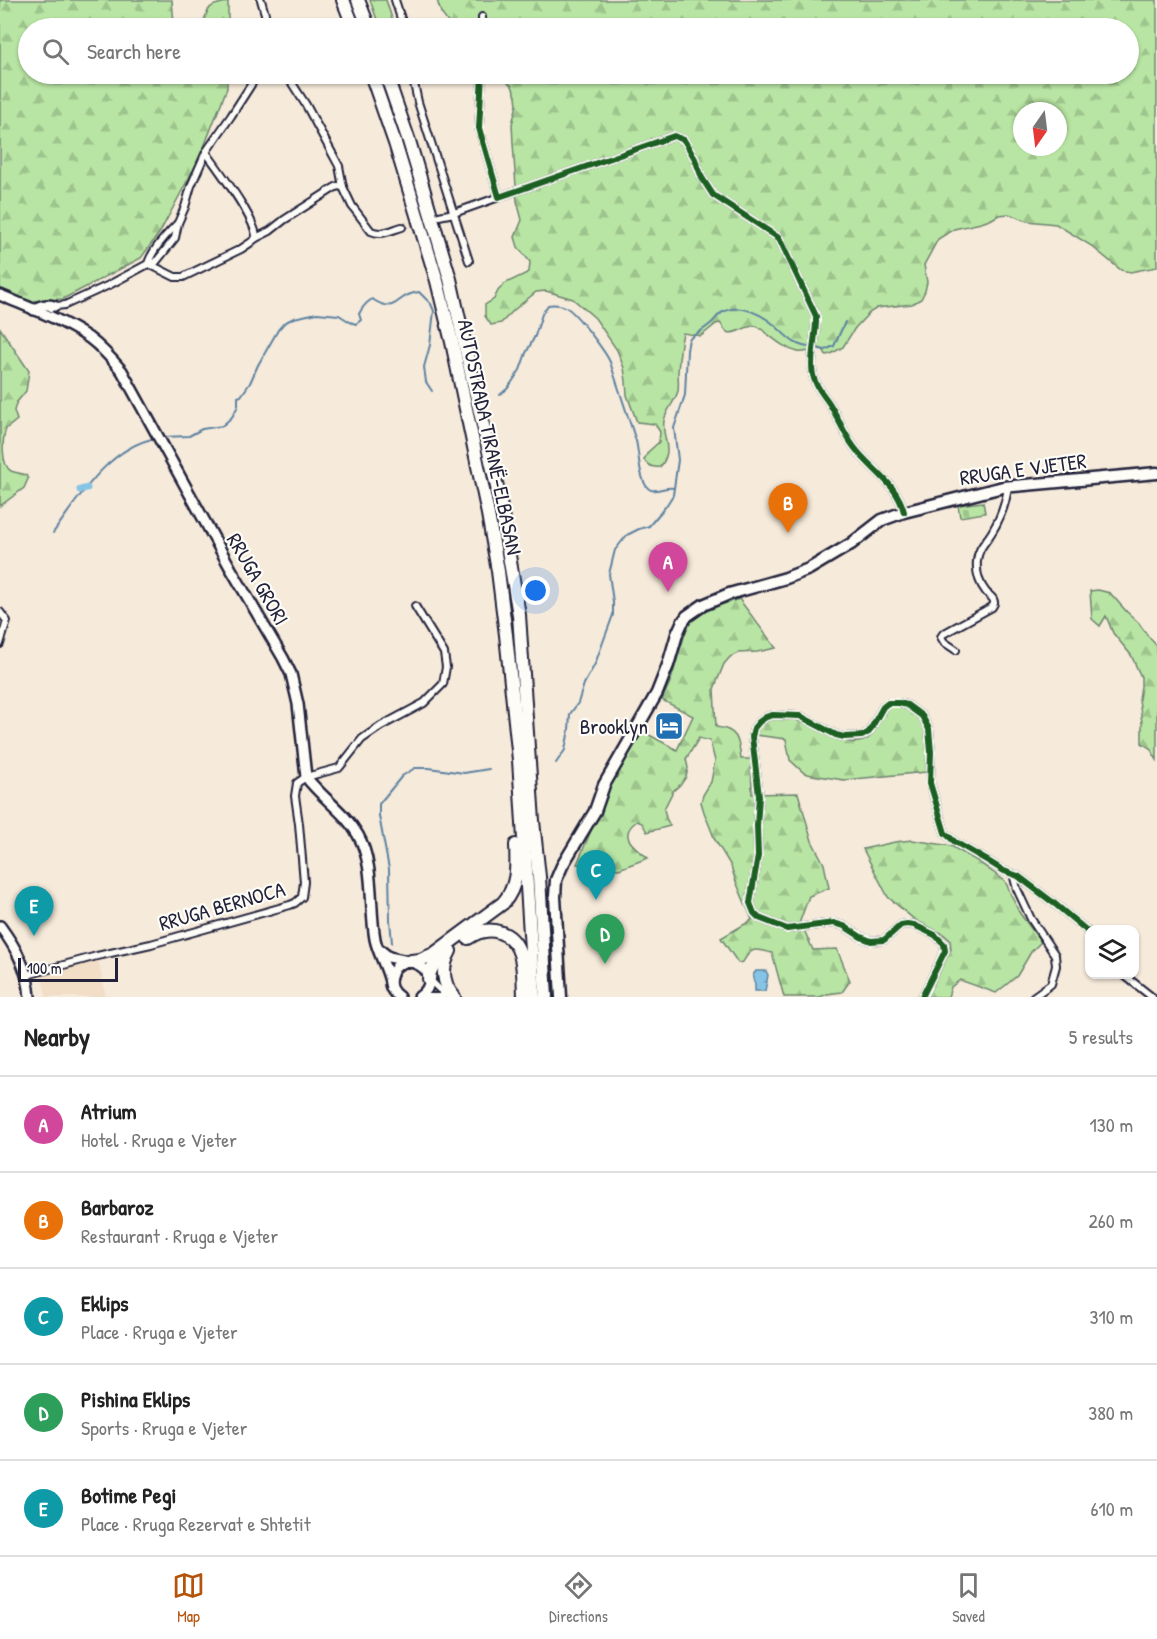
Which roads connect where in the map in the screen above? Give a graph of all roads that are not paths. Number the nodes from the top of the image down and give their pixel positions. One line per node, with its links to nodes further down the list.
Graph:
1 (261, 0): 5 (street)
2 (343, 0): 6 (highway)
3 (358, 0): 7 (highway)
4 (395, 0): 8 (street)
5 (266, 18)
6 (350, 18)
7 (365, 18)
8 (401, 18)
9 (252, 84): 15 (street)
10 (292, 84): 16 (street)
11 (374, 84): 36 (highway, AUTOSTRADA TIRANË-ELBASAN)
12 (389, 84): 43 (highway, AUTOSTRADA TIRANË-ELBASAN)
13 (414, 84): 18 (street)
14 (481, 84): 17 (street)
15 (206, 152): 21 (street); 23 (street)
16 (343, 187): 20 (street); 21 (street)
17 (499, 196): 18 (street); 30 (street)
18 (454, 213): 19 (street); 22 (street)
19 (439, 216)
20 (402, 227)
21 (256, 238): 23 (street)
22 (469, 261)
23 (148, 264): 25 (street)
24 (1, 297): 26 (main road, RRUGA GRORI)
25 (58, 306): 26 (main road); 27 (street); 27 (street)
26 (34, 310): 27 (main road, RRUGA GRORI)
27 (51, 317): 35 (main road, RRUGA GRORI)
28 (1157, 473): 29 (main road, RRUGA E VJETER)
29 (1008, 487): 30 (main road, RRUGA E VJETER); 34 (street)
30 (904, 512): 56 (main road, RRUGA E VJETER)
31 (415, 606): 35 (street)
32 (0, 612): 33 (street)
33 (0, 644)
34 (956, 650)
35 (306, 777): 40 (main road); 44 (street, RRUGA BERNOCA)
36 (520, 779): 42 (highway); 53 (highway, AUTOSTRADA TIRANË-ELBASAN)
37 (1012, 874): 39 (street); 57 (street); 58 (street)
38 (0, 926): 44 (main road)
39 (1085, 929)
40 (377, 945): 42 (main road); 47 (main road)
41 (452, 949): 45 (highway); 51 (highway); 52 (highway)
42 (410, 962): 45 (main road); 47 (main road)
43 (544, 966): 54 (highway, AUTOSTRADA TIRANË-ELBASAN); 55 (highway)
44 (27, 975): 48 (main road)
45 (429, 979): 49 (main road); 51 (street)
46 (1129, 979): 59 (street)
47 (394, 992)
48 (30, 997)
49 (420, 997): 50 (street)
50 (442, 997)
51 (452, 997)
52 (524, 997)
53 (533, 997)
54 (546, 997)
55 (551, 997)
56 (561, 997)
57 (922, 997)
58 (1033, 997)
59 (1152, 997)

